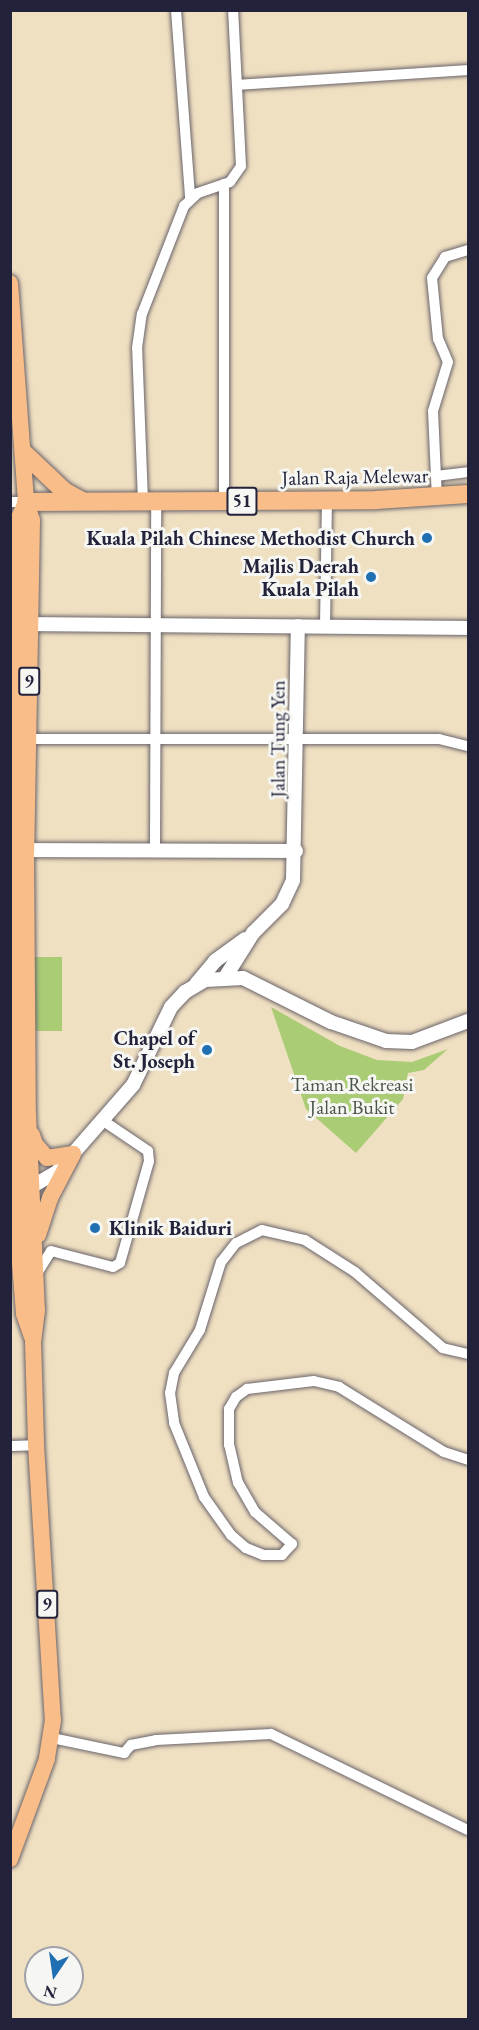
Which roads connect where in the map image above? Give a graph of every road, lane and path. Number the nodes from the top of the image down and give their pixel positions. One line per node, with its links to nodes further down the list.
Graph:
1 (176, 10): 6 (street)
2 (233, 10): 4 (street)
3 (468, 70): 4 (street)
4 (237, 85): 5 (street)
5 (224, 184): 6 (street); 16 (street)
6 (190, 198): 15 (street)
7 (468, 250): 11 (street)
8 (10, 283): 9 (main road, 9)
9 (24, 453): 14 (highway); 18 (main road, 9)
10 (468, 472): 11 (street)
11 (436, 476): 13 (street)
12 (468, 494): 13 (highway, Jalan Raja Melewar / 51)
13 (437, 499): 17 (highway, Jalan Raja Melewar / 51)
14 (84, 501): 15 (highway, Jalan Raja Melewar / 51); 18 (highway, Jalan Raja Melewar / 51)
15 (150, 501): 16 (highway, Jalan Raja Melewar / 51); 20 (street)
16 (224, 501): 17 (highway, Jalan Raja Melewar / 51)
17 (327, 501): 22 (street)
18 (18, 502): 19 (main road, 9)
19 (19, 624): 20 (street); 24 (main road, 9)
20 (156, 625): 21 (street); 25 (street)
21 (298, 626): 22 (street); 26 (street, Jalan Tung Yen)
22 (325, 626): 23 (street)
23 (468, 628)
24 (18, 739): 25 (street); 28 (main road, 9)
25 (156, 740): 26 (street); 29 (street)
26 (297, 741): 27 (street); 30 (street, Jalan Tung Yen)
27 (468, 746)
28 (17, 849): 29 (street); 32 (main road, 9); 36 (main road, 9)
29 (155, 850): 30 (street)
30 (296, 851): 31 (street, Jalan Tung Yen)
31 (253, 933): 33 (street); 34 (street)
32 (11, 962): 39 (main road, 9)
33 (226, 976): 34 (street); 35 (street)
34 (194, 986): 37 (street)
35 (468, 1021)
36 (28, 1114): 38 (main road); 40 (main road, 9)
37 (102, 1120): 38 (street); 43 (street)
38 (73, 1154): 40 (street); 42 (main road)
39 (13, 1158): 40 (main road, 9)
40 (20, 1191): 42 (main road, 9)
41 (10, 1223): 42 (main road)
42 (27, 1251): 43 (main road, 9); 44 (main road, 9)
43 (35, 1275): 44 (main road, 9)
44 (33, 1341): 46 (main road, 9)
45 (468, 1354): 48 (street)
46 (36, 1445): 47 (street); 49 (main road, 9)
47 (10, 1446)
48 (468, 1460)
49 (52, 1738): 50 (street); 51 (main road, 9)
50 (468, 1830)
51 (10, 1859)

